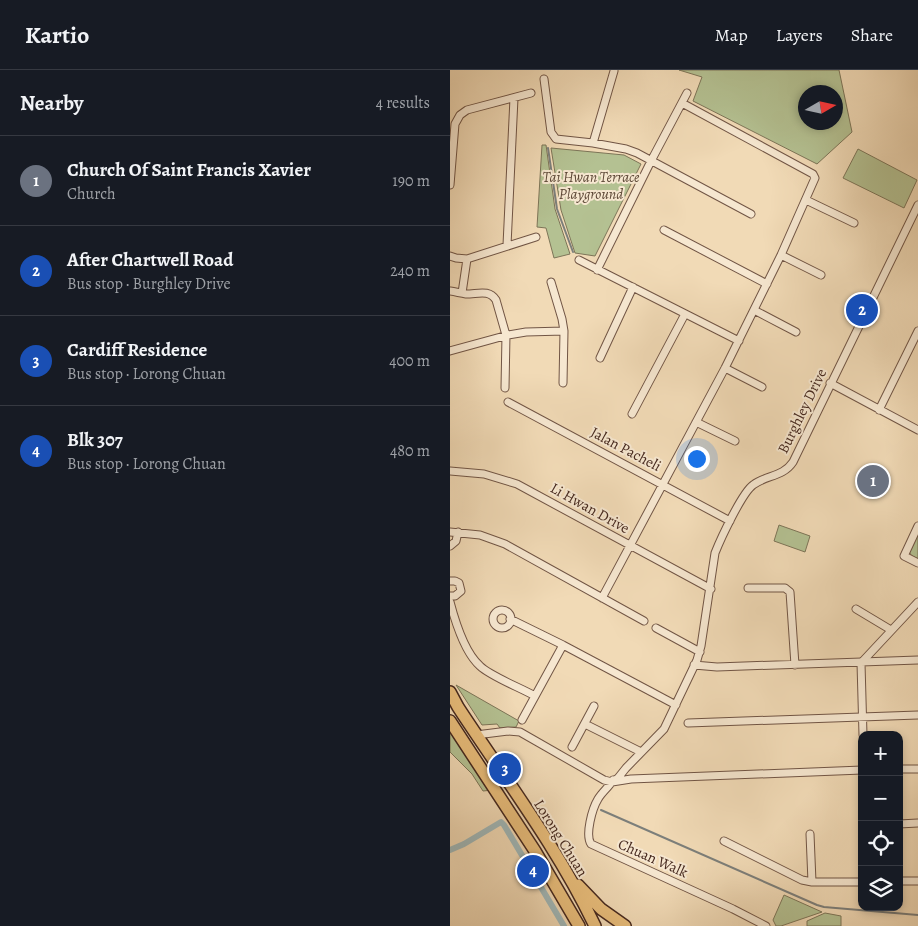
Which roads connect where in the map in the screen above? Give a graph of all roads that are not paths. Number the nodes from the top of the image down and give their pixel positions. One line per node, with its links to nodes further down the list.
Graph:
1 (614, 71): 7 (street)
2 (544, 78): 7 (street)
3 (532, 93): 5 (street)
4 (687, 93): 6 (street)
5 (514, 98): 9 (street); 16 (street)
6 (682, 103): 8 (street); 10 (street)
7 (593, 143): 8 (street)
8 (651, 161): 12 (street); 21 (street)
9 (450, 185)
10 (806, 200): 13 (street); 18 (street)
11 (918, 205): 39 (street, Burghley Drive)
12 (751, 214)
13 (854, 223)
14 (664, 230): 24 (street)
15 (536, 237): 16 (street)
16 (507, 246): 19 (street)
17 (450, 256): 19 (street)
18 (781, 256): 22 (street); 24 (street)
19 (466, 259): 27 (street)
20 (579, 260): 21 (street)
21 (598, 270): 25 (street)
22 (821, 275)
23 (551, 282): 30 (street)
24 (767, 284): 28 (street)
25 (633, 287): 29 (street); 36 (street)
26 (450, 291): 27 (street)
27 (462, 293): 33 (street)
28 (754, 310): 32 (street); 34 (street)
29 (686, 314): 34 (street); 44 (street)
30 (564, 331): 33 (street); 38 (street)
31 (918, 331): 43 (street)
32 (796, 332)
33 (506, 335): 35 (street); 41 (street)
34 (739, 341): 37 (street)
35 (450, 351)
36 (600, 358)
37 (726, 368): 40 (street); 45 (street)
38 (563, 383)
39 (830, 383): 43 (street); 50 (street, Burghley Drive)
40 (762, 387)
41 (505, 388)
42 (508, 402): 49 (street, Jalan Pacheli)
43 (879, 410): 46 (street)
44 (632, 414)
45 (696, 422): 47 (street); 49 (street)
46 (918, 430)
47 (734, 441)
48 (450, 471): 54 (street, Li Hwan Drive)
49 (663, 484): 50 (street, Jalan Pacheli); 54 (street)
50 (730, 521): 58 (street, Burghley Drive)
51 (918, 526): 55 (street)
52 (454, 532): 53 (street); 60 (street)
53 (450, 546)
54 (631, 546): 58 (street, Li Hwan Drive); 60 (street)
55 (918, 563)
56 (450, 581): 59 (street)
57 (748, 588): 73 (street)
58 (710, 589): 69 (street, Burghley Drive)
59 (450, 596)
60 (602, 598): 65 (street)
61 (450, 602): 75 (street)
62 (918, 602): 67 (street)
63 (856, 609): 67 (street)
64 (510, 618): 68 (street)
65 (644, 621)
66 (656, 628): 69 (street)
67 (890, 630): 71 (street)
68 (563, 644): 75 (street); 76 (street)
69 (700, 652): 72 (street, Burghley Drive)
70 (918, 660): 71 (street)
71 (861, 663): 73 (street); 79 (street)
72 (694, 665): 73 (street); 76 (street, Burghley Drive)
73 (795, 665)
74 (450, 692): 85 (main road, Lorong Chuan)
75 (535, 696): 80 (street)
76 (676, 705): 87 (street, Burghley Drive)
77 (594, 706): 83 (street)
78 (918, 716): 79 (street)
79 (862, 718): 82 (street); 84 (street)
80 (522, 720)
81 (450, 721): 103 (main road, Lorong Chuan)
82 (688, 723)
83 (584, 724): 86 (street); 87 (street)
84 (863, 731)
85 (476, 734): 93 (street); 98 (main road, Lorong Chuan)
86 (572, 747)
87 (640, 752): 88 (street, Burghley Drive)
88 (626, 768): 92 (street); 93 (street, Burghley Drive)
89 (918, 768): 90 (street)
90 (903, 769)
91 (858, 770): 92 (street)
92 (631, 779): 93 (street)
93 (612, 782): 106 (street, Chuan Walk)
94 (903, 824): 95 (street)
95 (918, 824)
96 (810, 834): 101 (street)
97 (724, 840): 101 (street)
98 (566, 870): 104 (main road, Lorong Chuan); 105 (main road)
99 (918, 880): 100 (street)
100 (903, 881)
101 (812, 882): 102 (street)
102 (858, 882)
103 (579, 925)
104 (595, 926)
105 (625, 926)
106 (766, 926)

